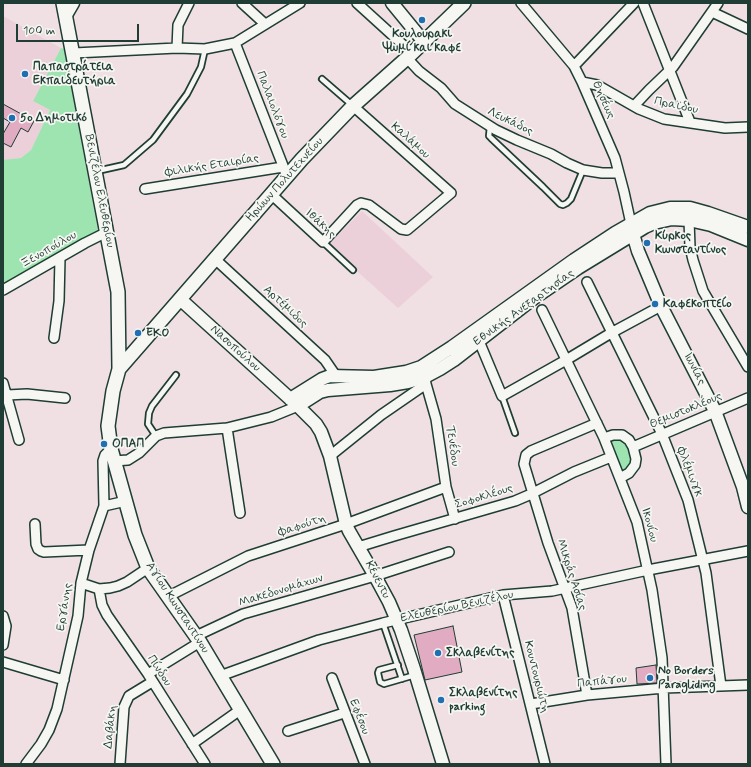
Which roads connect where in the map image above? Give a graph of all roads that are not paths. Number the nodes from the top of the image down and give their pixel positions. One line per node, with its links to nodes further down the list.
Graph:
1 (73, 3): 12 (street)
2 (189, 3): 18 (street)
3 (242, 3): 14 (street)
4 (300, 3): 14 (street)
5 (357, 3): 21 (street, Λευκάδος)
6 (392, 3): 16 (street)
7 (464, 3): 16 (main road, Ηρώων Πολυτεχνείου)
8 (521, 3): 22 (street, Θησέως)
9 (634, 3): 22 (street)
10 (643, 3): 23 (street)
11 (718, 3): 13 (street)
12 (65, 9): 20 (main road, Βενιζέλου Ελευθερίου)
13 (712, 12): 15 (street); 23 (street)
14 (265, 24): 17 (street)
15 (748, 29)
16 (424, 42): 21 (main road, Ηρώων Πολυτεχνείου)
17 (235, 43): 19 (street); 32 (street, Παλαιολόγου)
18 (177, 48): 19 (street); 20 (street)
19 (206, 49): 33 (lane)
20 (74, 53): 33 (main road, Βενιζέλου Ελευθερίου)
21 (409, 56): 26 (main road, Ηρώων Πολυτεχνείου); 29 (street, Λευκάδος)
22 (574, 66): 25 (street, Θησέως)
23 (670, 71): 27 (street); 28 (street)
24 (322, 79): 26 (lane)
25 (582, 82): 27 (street, Πραϊδου); 34 (street, Θησέως)
26 (353, 106): 32 (main road, Ηρώων Πολυτεχνείου); 42 (street, Καλάμου)
27 (634, 106): 28 (street, Πραϊδου)
28 (690, 122): 30 (street, Πραϊδου)
29 (490, 127): 31 (street, Λευκάδος); 31 (lane)
30 (748, 127)
31 (583, 170): 34 (street, Λευκάδος)
32 (285, 171): 35 (street, Φιλικής Εταιρίας); 36 (main road, Ηρώων Πολυτεχνείου)
33 (96, 172): 40 (main road, Βενιζέλου Ελευθερίου)
34 (619, 173): 39 (street, Θησέως)
35 (145, 190)
36 (271, 194): 42 (street, Ιθάκης); 44 (main road, Ηρώων Πολυτεχνείου)
37 (689, 220): 39 (street, Εθνικής Ανεξαρτησίας); 41 (street, Εθνικής Ανεξαρτησίας); 55 (street)
38 (748, 227): 39 (street)
39 (632, 229): 49 (street, Ιωνίας); 53 (street, Εθνικής Ανεξαρτησίας); 58 (street)
40 (107, 232): 43 (street, Ξενοπούλου); 56 (main road, Βενιζέλου Ελευθερίου)
41 (748, 240)
42 (323, 242): 45 (lane, Ιθάκης)
43 (60, 258): 47 (street, Ξενοπούλου); 52 (street)
44 (215, 259): 48 (main road, Ηρώων Πολυτεχνείου); 58 (street, Αρτέμιδος)
45 (353, 270)
46 (587, 282): 51 (street, Φλέμινγκ)
47 (3, 290)
48 (180, 299): 56 (main road, Ηρώων Πολυτεχνείου); 65 (street, Νασοπούλου)
49 (661, 306): 51 (street); 66 (street, Ιωνίας)
50 (542, 310): 54 (street, Ικονίου)
51 (611, 332): 54 (street); 70 (street, Φλέμινγκ)
52 (54, 338)
53 (479, 341): 59 (street, Εθνικής Ανεξαρτησίας); 62 (street)
54 (566, 360): 62 (street); 67 (street, Ικονίου)
55 (748, 367)
56 (119, 369): 75 (main road, Αγίου Κωνσταντίνου)
57 (176, 375): 71 (lane)
58 (336, 376): 65 (street)
59 (425, 381): 65 (street, Εθνικής Ανεξαρτησίας); 76 (street); 79 (street, Τενέδου)
60 (3, 383): 61 (street)
61 (7, 396): 63 (street); 73 (street)
62 (502, 396): 69 (lane)
63 (65, 398)
64 (748, 398): 66 (street, Θεμιστοκλέους)
65 (294, 402): 68 (street); 76 (street, Κένεντυ)
66 (715, 411): 70 (street, Θεμιστοκλέους); 83 (street, Ιωνίας)
67 (597, 423): 72 (street, Ικονίου); 80 (street, Μικράς Ασίας)
68 (227, 428): 71 (street); 84 (street)
69 (515, 433)
70 (662, 434): 74 (street, Θεμιστοκλέους); 92 (street, Φλέμινγκ)
71 (156, 436): 75 (street)
72 (604, 438): 74 (street); 77 (street, Ικονίου)
73 (19, 440)
74 (633, 447): 78 (street)
75 (112, 455): 81 (main road, Αγίου Κωνσταντίνου); 82 (street, Εργάνης)
76 (330, 456): 87 (street, Κένεντυ)
77 (611, 457): 78 (street, Ικονίου); 80 (street, Σοφοκλέους)
78 (620, 478): 94 (street, Ικονίου)
79 (446, 487): 85 (street, Τενέδου); 87 (street, Φαφούτη)
80 (532, 493): 85 (street, Σοφοκλέους); 97 (street, Μικράς Ασίας)
81 (126, 501): 82 (street); 93 (main road, Αγίου Κωνσταντίνου)
82 (104, 506): 89 (street, Εργάνης)
83 (748, 507)
84 (240, 513)
85 (455, 519): 88 (street, Σοφοκλέους)
86 (34, 524): 89 (street)
87 (346, 524): 88 (street, Κένεντυ); 100 (street, Φαφούτη)
88 (358, 547): 95 (street, Κένεντυ)
89 (89, 550): 96 (street, Εργάνης)
90 (748, 551): 92 (street, Ελευθερίου Βενιζέλου)
91 (449, 552): 95 (street, Μακεδονομάχων)
92 (704, 559): 94 (street, Ελευθερίου Βενιζέλου); 115 (street, Φλέμινγκ)
93 (148, 568): 98 (street); 100 (main road, Αγίου Κωνσταντίνου)
94 (648, 570): 97 (street, Ελευθερίου Βενιζέλου); 116 (street, Ικονίου)
95 (375, 576): 102 (street, Κένεντυ); 104 (street, Μακεδονομάχων)
96 (81, 583): 98 (street); 113 (street, Εργάνης)
97 (565, 588): 99 (street, Ελευθερίου Βενιζέλου); 117 (street, Μικράς Ασίας)
98 (100, 589): 110 (street, Πίνδου)
99 (503, 595): 102 (street, Ελευθερίου Βενιζέλου); 118 (street, Κουντουριώτη)
100 (169, 596): 104 (main road, Αγίου Κωνσταντίνου)
101 (3, 616): 105 (street)
102 (396, 620): 103 (street, Ελευθερίου Βενιζέλου); 108 (street, Κένεντυ)
103 (383, 623): 107 (lane); 109 (street, Ελευθερίου Βενιζέλου)
104 (198, 639): 109 (main road, Αγίου Κωνσταντίνου); 110 (street, Μακεδονομάχων)
105 (3, 645)
106 (3, 662): 113 (street)
107 (398, 665): 112 (lane); 112 (lane)
108 (416, 675): 112 (lane); 128 (street, Κένεντυ)
109 (220, 676): 119 (main road, Αγίου Κωνσταντίνου)
110 (150, 678): 122 (street, Πίνδου); 124 (street, Δαβάκη)
111 (332, 678): 120 (street, Εφέσου)
112 (402, 679)
113 (64, 680): 123 (street, Εργάνης)
114 (748, 685): 115 (street, Παπάγου)
115 (721, 686): 116 (street, Παπάγου)
116 (664, 688): 117 (street, Παπάγου); 130 (street, Ικονίου)
117 (587, 695): 118 (street, Παπάγου)
118 (531, 704): 129 (street, Κουντουριώτη)
119 (240, 710): 122 (street); 126 (main road, Αγίου Κωνσταντίνου)
120 (344, 713): 121 (street); 127 (street, Εφέσου)
121 (288, 731)
122 (192, 744): 125 (street, Πίνδου)
123 (26, 764)
124 (120, 764)
125 (205, 764)
126 (273, 764)
127 (365, 764)
128 (442, 764)
129 (545, 764)
130 (666, 764)

